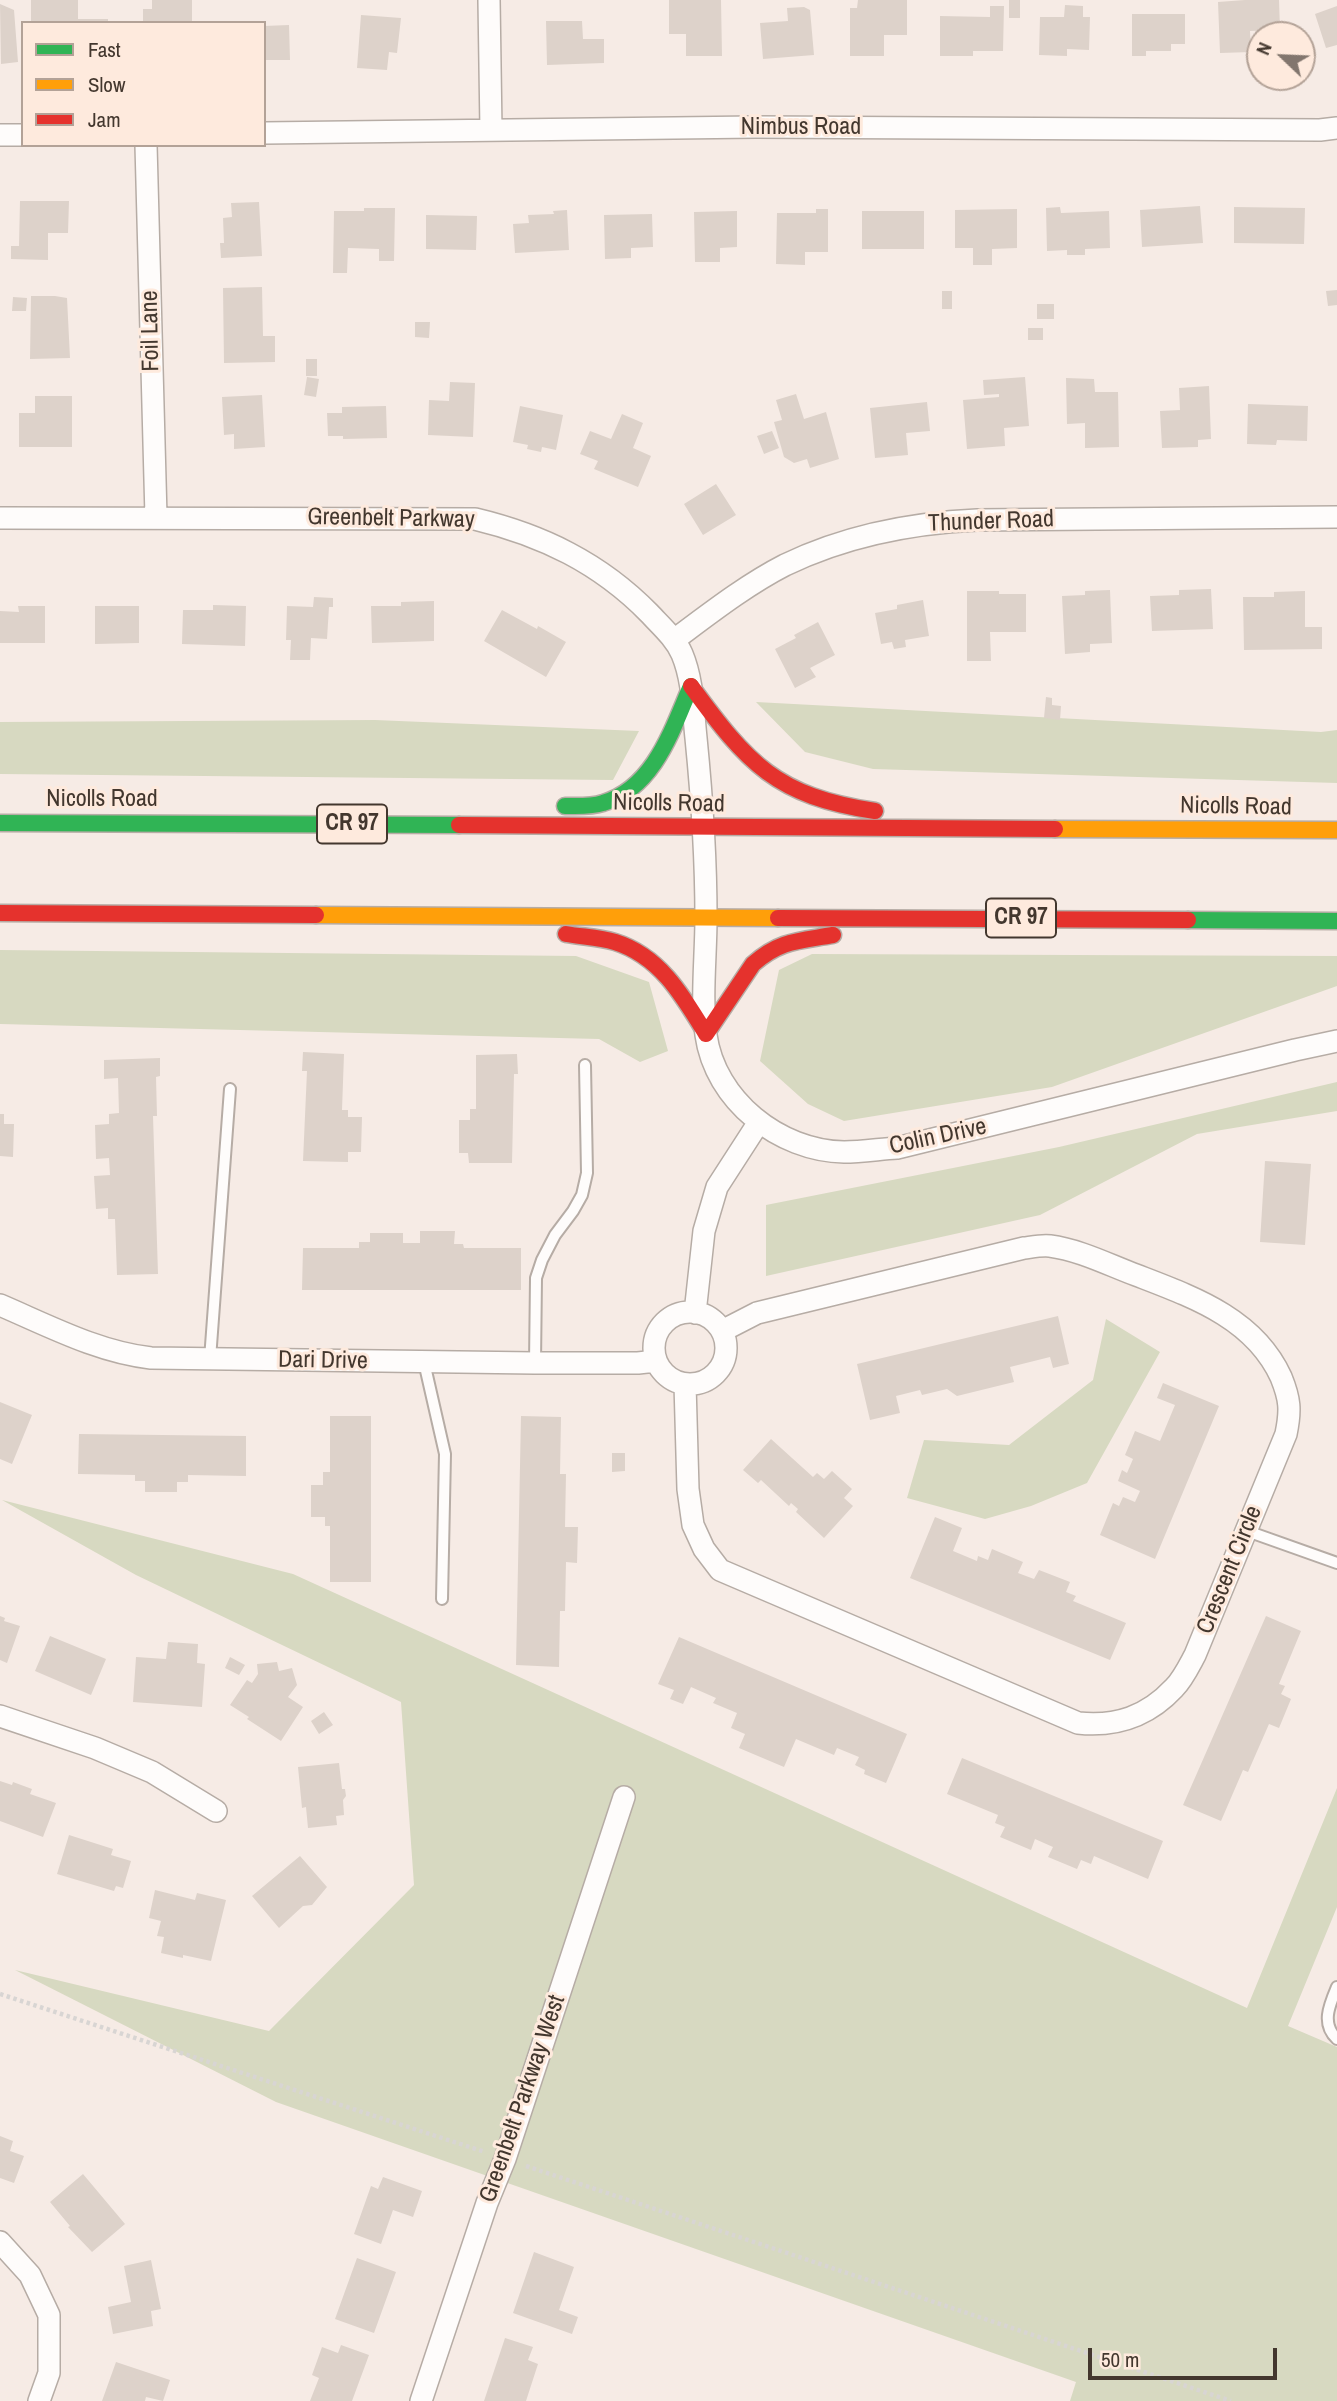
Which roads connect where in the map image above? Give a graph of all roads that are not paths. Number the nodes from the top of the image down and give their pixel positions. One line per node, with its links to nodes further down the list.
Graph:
1 (489, 0): 3 (street)
2 (1337, 128): 3 (street, Nimbus Road)
3 (491, 130): 4 (street, Nimbus Road)
4 (266, 132)
5 (0, 135): 6 (street)
6 (21, 135)
7 (146, 147): 8 (street, Foil Lane)
8 (156, 517): 10 (street, Greenbelt Parkway); 11 (street, Greenbelt Parkway)
9 (1337, 517): 11 (street, Thunder Road)
10 (0, 518)
11 (674, 640): 12 (street, Greenbelt Parkway)
12 (691, 686): 14 (highway); 15 (street, Greenbelt Parkway); 16 (highway)
13 (0, 823): 14 (highway, Nicolls Road / CR 97)
14 (429, 824): 15 (highway, Nicolls Road / CR 97)
15 (704, 827): 16 (highway, Nicolls Road / CR 97); 20 (street, Greenbelt Parkway)
16 (966, 828): 17 (highway, Nicolls Road / CR 97)
17 (1337, 830)
18 (0, 914): 19 (highway, CR 97)
19 (453, 915): 20 (highway, CR 97); 23 (highway)
20 (706, 916): 21 (highway, CR 97); 23 (street, Colin Drive)
21 (919, 917): 22 (highway, CR 97); 23 (highway)
22 (1337, 921)
23 (706, 1034): 27 (street, Colin Drive)
24 (1337, 1041): 27 (street, Colin Drive)
25 (585, 1065): 34 (lane)
26 (230, 1089): 31 (lane)
27 (760, 1122): 29 (street)
28 (0, 1305): 31 (street, Dari Drive)
29 (695, 1313): 30 (street); 32 (street)
30 (722, 1331): 35 (street); 36 (street, Crescent Circle)
31 (210, 1359): 33 (street, Dari Drive)
32 (656, 1361): 34 (street, Dari Drive); 35 (street)
33 (424, 1362): 34 (street, Dari Drive); 38 (lane)
34 (536, 1363)
35 (685, 1384): 36 (street, Crescent Circle)
36 (1247, 1531): 37 (lane)
37 (1337, 1563)
38 (442, 1599)
39 (0, 1716): 41 (street)
40 (624, 1797): 46 (street, Greenbelt Parkway West)
41 (216, 1811)
42 (1337, 1987): 43 (lane)
43 (1337, 2039)
44 (0, 2242): 45 (street)
45 (39, 2401)
46 (421, 2401)

